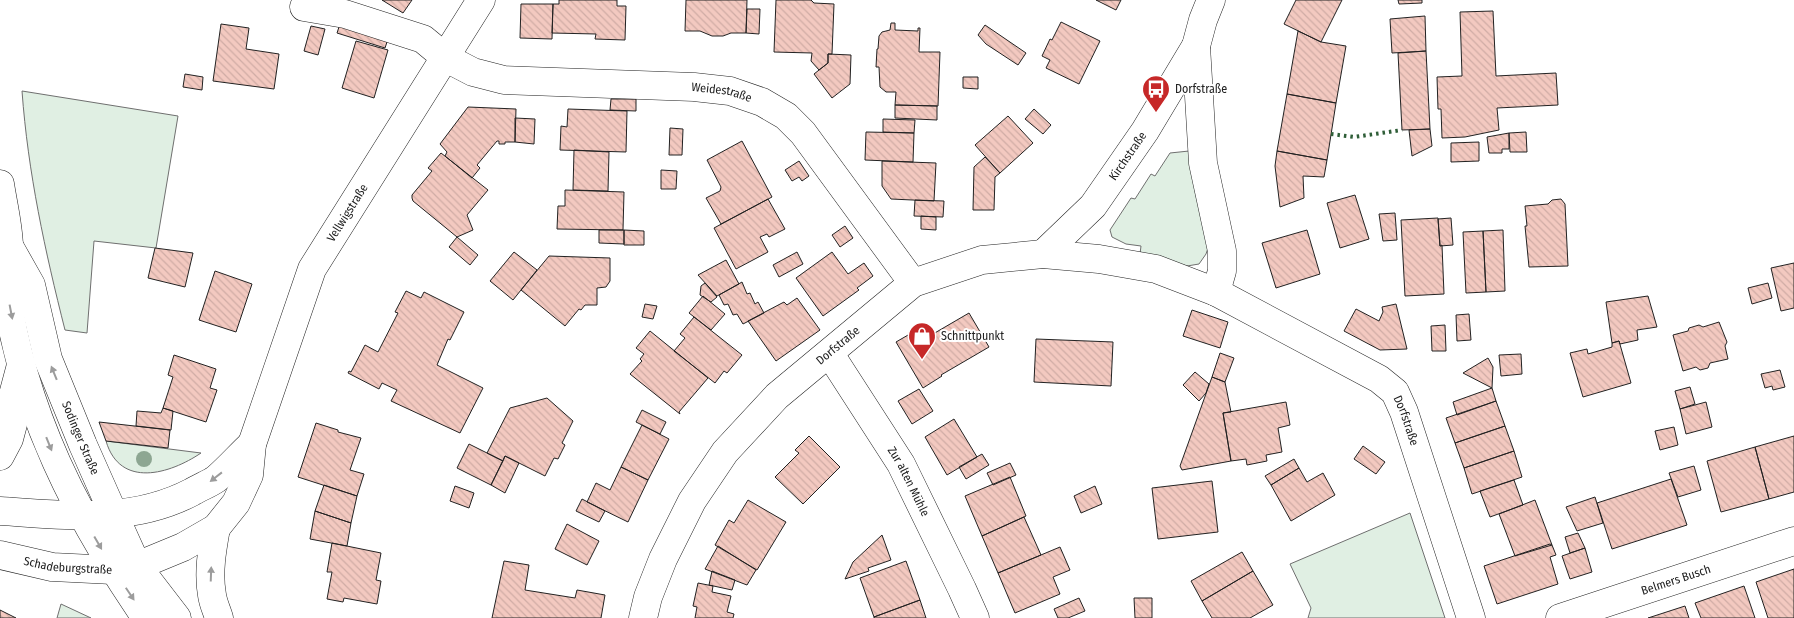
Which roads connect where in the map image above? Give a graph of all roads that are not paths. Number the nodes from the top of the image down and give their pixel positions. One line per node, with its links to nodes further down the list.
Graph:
1 (481, 0): 5 (street, Vellwigstraße)
2 (1211, 0): 4 (street, Kirchstraße)
3 (304, 7): 5 (street, Weidestraße)
4 (1196, 46): 8 (street, Kirchstraße); 10 (street, Kirchstraße)
5 (446, 58): 9 (street, Weidestraße); 13 (street, Vellwigstraße)
6 (0, 184): 7 (street, Sodinger Straße)
7 (9, 246): 12 (street, Sodinger Straße, one-way to 12); 16 (street, Sodinger Straße, one-way to 7)
8 (1043, 254): 9 (street, Dorfstraße); 10 (street, Dorfstraße)
9 (913, 283): 11 (street, Dorfstraße)
10 (1216, 292): 27 (street, Dorfstraße)
11 (830, 354): 25 (street, Dorfstraße); 26 (street, Zur alten Mühle)
12 (21, 364): 14 (street); 17 (street, Sodinger Straße, one-way to 17)
13 (252, 444): 16 (street, Vellwigstraße, one-way to 16); 18 (street, Vellwigstraße)
14 (0, 456)
15 (0, 511): 17 (street)
16 (114, 515): 17 (street, Vellwigstraße); 21 (street, Sodinger Straße)
17 (82, 516): 21 (street, Sodinger Straße, one-way to 21)
18 (216, 528): 21 (street, Vellwigstraße); 24 (street, one-way to 18)
19 (1794, 541): 28 (street, Belmers Busch)
20 (0, 555): 21 (street, Schadeburgstraße)
21 (125, 568): 22 (street, Sodinger Straße, one-way to 22); 23 (street, Sodinger Straße)
22 (146, 618)
23 (177, 618)
24 (219, 618)
25 (643, 618)
26 (975, 618)
27 (1471, 618)
28 (1560, 618)

